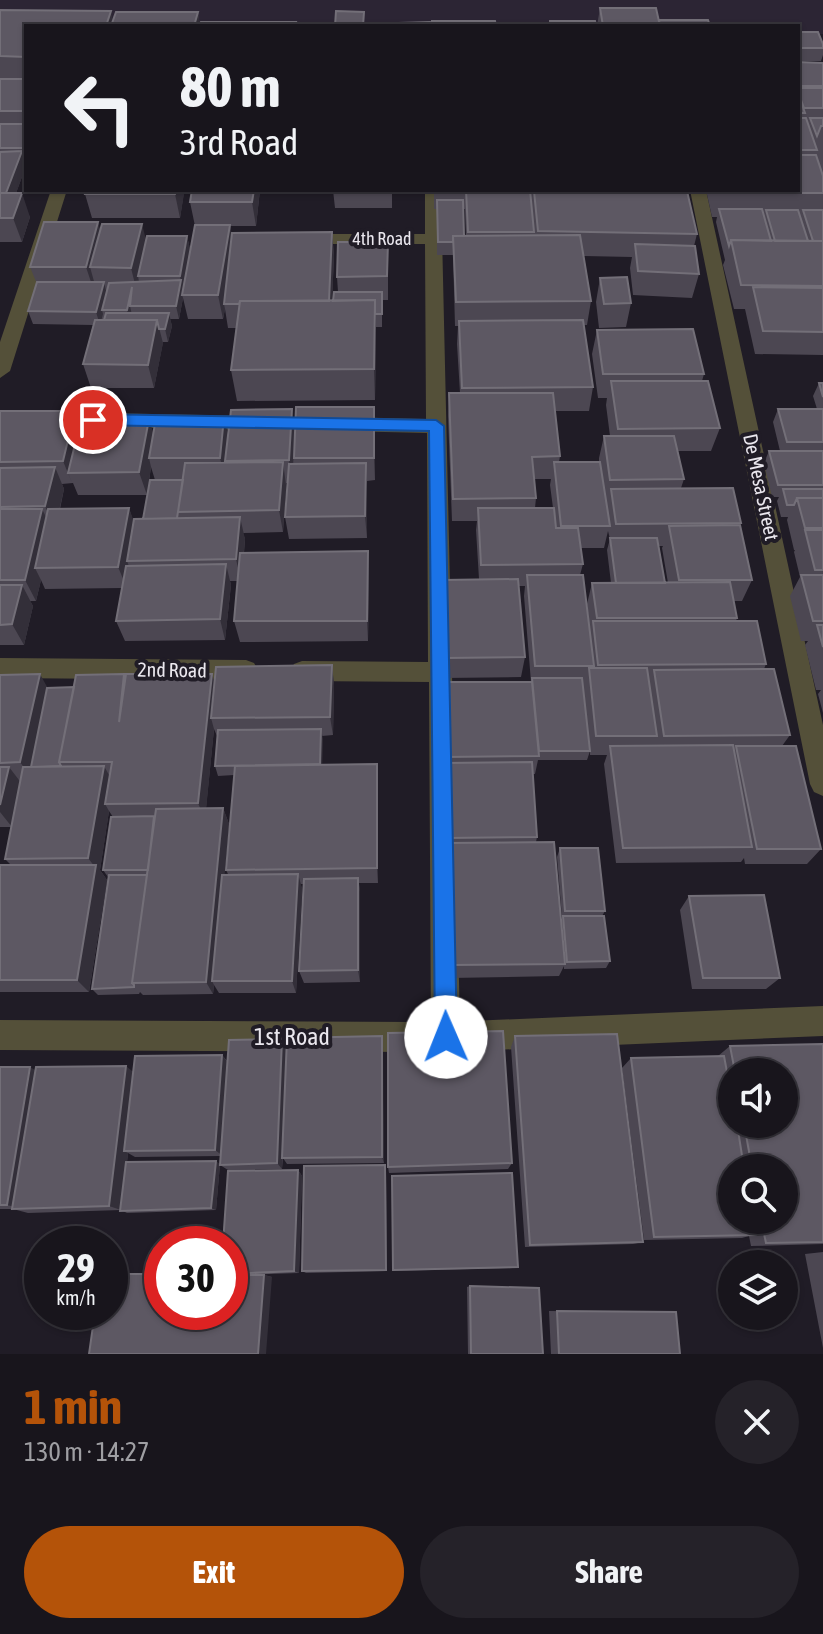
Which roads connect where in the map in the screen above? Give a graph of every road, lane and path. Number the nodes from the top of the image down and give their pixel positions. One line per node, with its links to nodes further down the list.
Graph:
1 (59, 192): 6 (street)
2 (433, 192): 5 (street)
3 (698, 192): 13 (street, De Mesa Street)
4 (277, 239): 5 (street, 4th Road)
5 (434, 239): 10 (street)
6 (0, 371)
7 (0, 418): 8 (street)
8 (280, 423)
9 (327, 424): 10 (street)
10 (436, 426): 12 (street)
11 (0, 668): 12 (street, 2nd Road)
12 (440, 672): 16 (street)
13 (823, 784)
14 (823, 1021): 16 (street, 1st Road)
15 (0, 1035): 16 (street, 1st Road)
16 (446, 1037)

